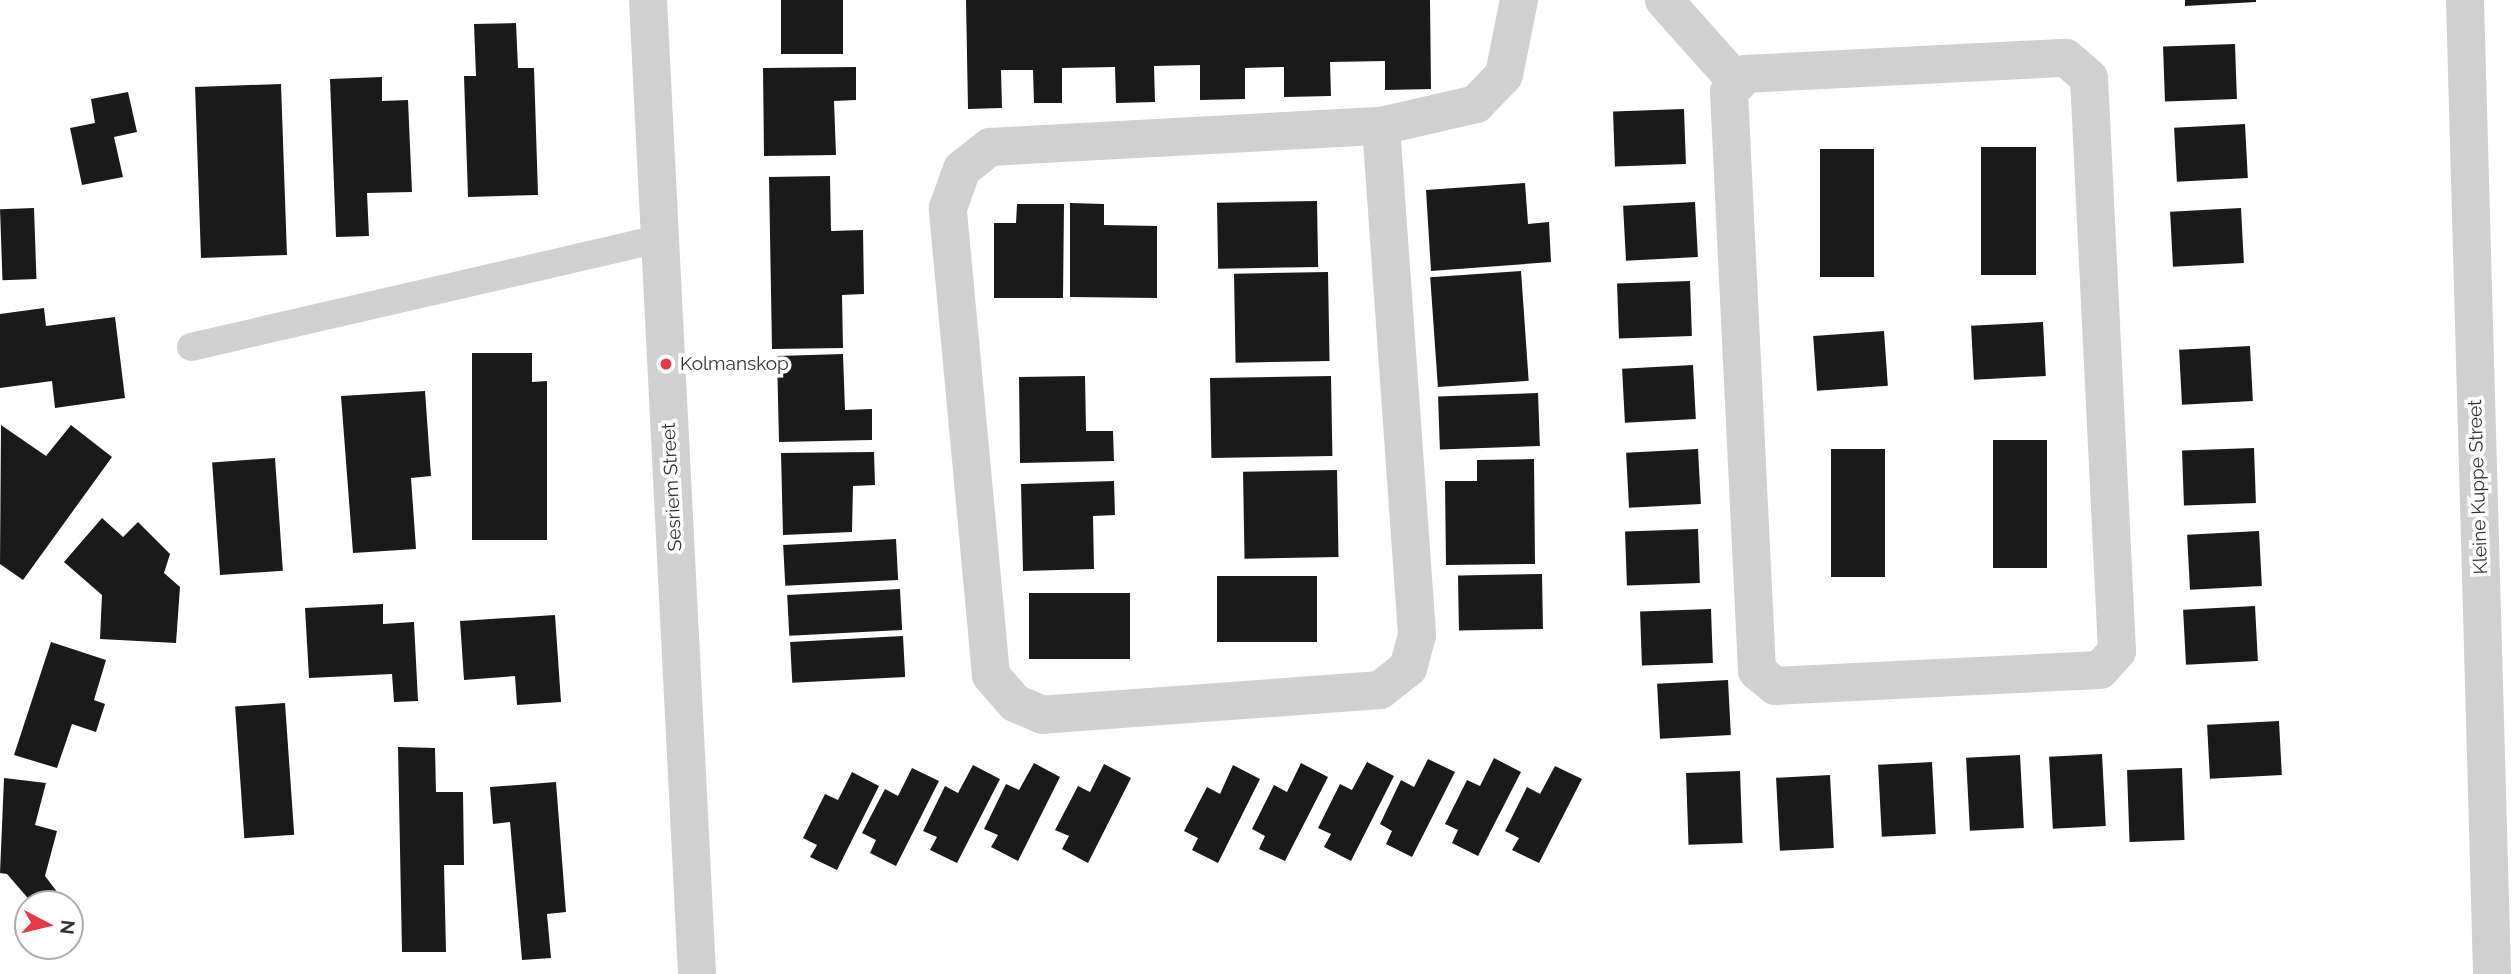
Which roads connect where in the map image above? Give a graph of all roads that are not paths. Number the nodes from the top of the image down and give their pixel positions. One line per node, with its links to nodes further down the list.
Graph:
1 (648, 0): 7 (street, Sesriem Street)
2 (1519, 0): 6 (street)
3 (1664, 0): 5 (street)
4 (2465, 0): 10 (street, Kleine Kuppe Street)
5 (1738, 83): 5 (street)
6 (1381, 126): 6 (street)
7 (658, 239): 8 (lane); 9 (street, Sesriem Street)
8 (191, 347)
9 (697, 974)
10 (2492, 974)

